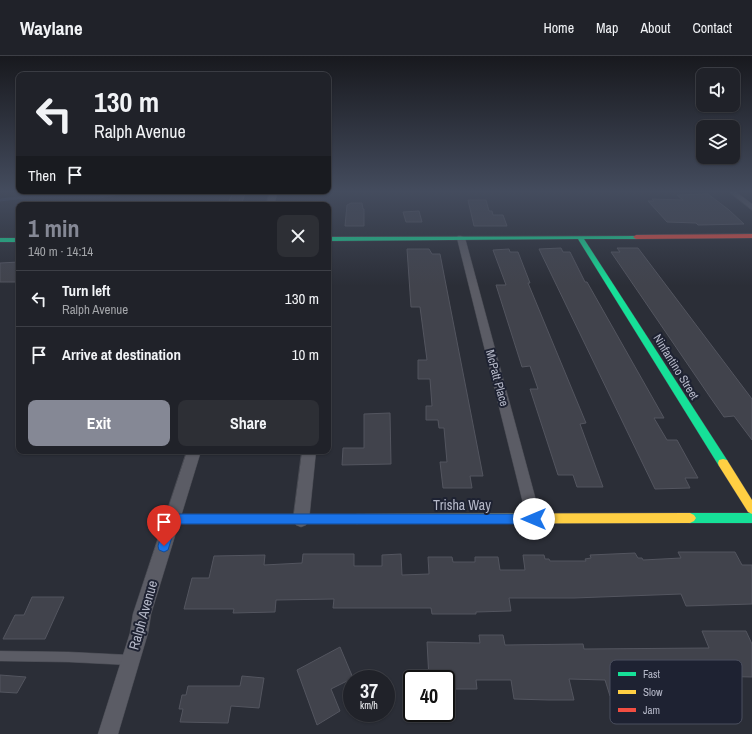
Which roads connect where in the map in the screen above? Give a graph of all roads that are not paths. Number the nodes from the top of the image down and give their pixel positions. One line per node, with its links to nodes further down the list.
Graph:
1 (752, 236): 3 (street)
2 (461, 238): 3 (street); 4 (street); 12 (street, McPatt Place)
3 (580, 238): 9 (street, Ninfantino Street)
4 (331, 239)
5 (0, 240): 6 (street)
6 (16, 240)
7 (193, 454): 11 (street, Ralph Avenue)
8 (309, 454): 13 (street)
9 (752, 509)
10 (752, 518): 12 (street, Trisha Way)
11 (172, 519): 13 (street, Trisha Way); 15 (street, Ralph Avenue)
12 (534, 519): 13 (street, Trisha Way)
13 (301, 520)
14 (0, 656): 15 (lane)
15 (131, 660): 16 (street, Ralph Avenue)
16 (108, 734)

